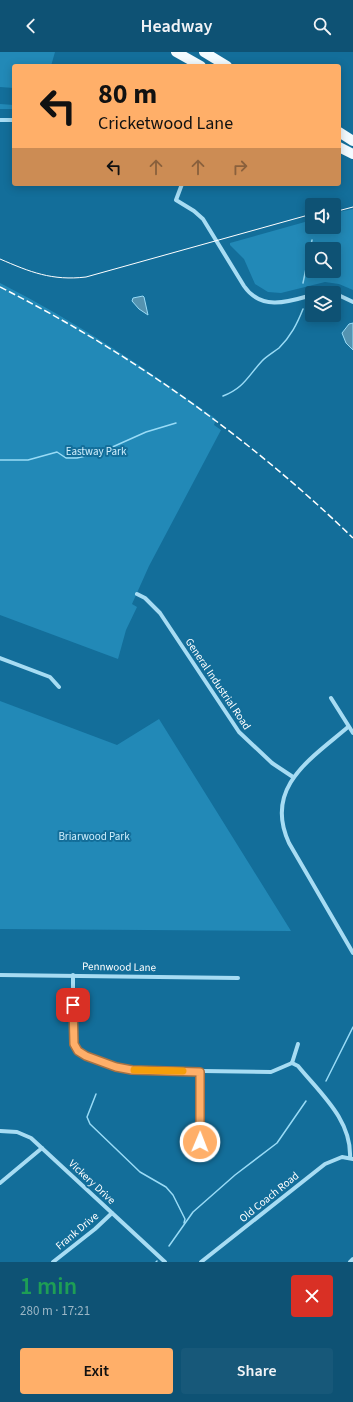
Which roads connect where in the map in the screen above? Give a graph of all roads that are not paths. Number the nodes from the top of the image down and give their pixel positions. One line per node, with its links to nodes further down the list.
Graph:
1 (176, 52): 3 (main road)
2 (204, 52): 4 (main road)
3 (197, 64)
4 (224, 64)
5 (0, 120): 6 (street)
6 (12, 120)
7 (341, 133): 8 (main road)
8 (353, 141)
9 (341, 148): 10 (main road)
10 (353, 154)
11 (181, 186): 12 (street)
12 (305, 297)
13 (341, 297): 14 (street)
14 (353, 302)
15 (137, 594): 21 (street, General Industrial Road)
16 (0, 658): 17 (street)
17 (59, 687)
18 (332, 698): 19 (street)
19 (348, 726): 20 (street); 21 (street)
20 (353, 732)
21 (293, 777): 22 (street)
22 (353, 953)
23 (0, 975): 24 (street, Pennwood Lane)
24 (73, 976): 25 (street, Pennwood Lane); 28 (street)
25 (238, 978)
26 (298, 1044): 27 (street)
27 (292, 1063): 28 (street); 32 (street)
28 (200, 1072): 30 (street)
29 (0, 1131): 31 (street, Vickery Drive)
30 (200, 1142)
31 (42, 1148): 33 (street); 34 (street, Vickery Drive)
32 (351, 1158): 38 (street, Old Coach Road)
33 (0, 1183)
34 (112, 1213): 36 (street, Frank Drive); 37 (street, Vickery Drive)
35 (353, 1259): 39 (street)
36 (53, 1262)
37 (165, 1262)
38 (201, 1262)
39 (350, 1262)

